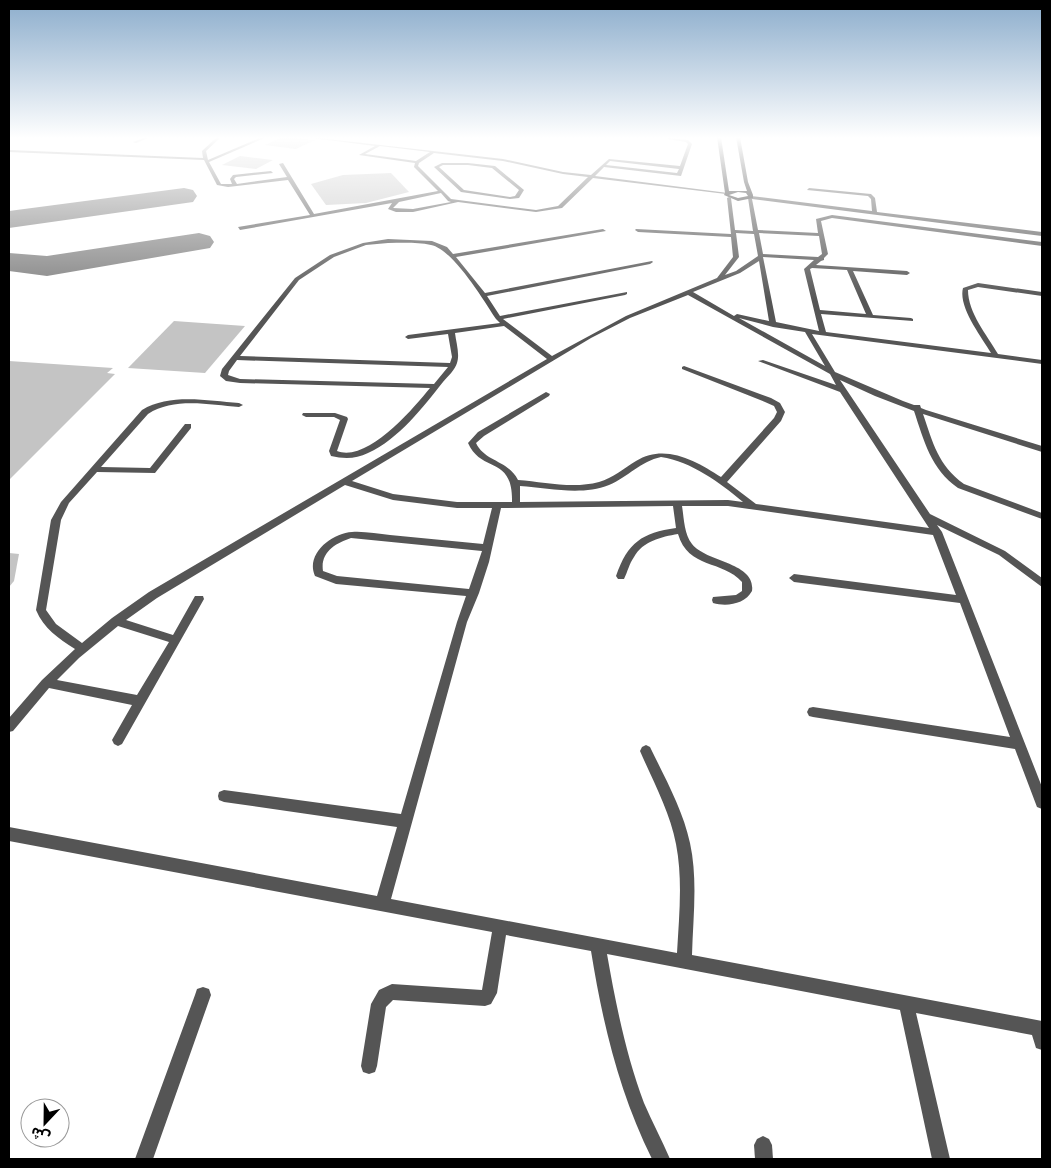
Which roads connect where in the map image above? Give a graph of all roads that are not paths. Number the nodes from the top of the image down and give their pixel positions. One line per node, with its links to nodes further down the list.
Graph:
1 (298, 192): 22 (lane)
2 (441, 192): 14 (lane); 17 (lane)
3 (466, 192): 12 (lane)
4 (520, 192): 15 (lane)
5 (576, 192): 20 (lane)
6 (707, 192): 11 (lane)
7 (739, 192): 11 (main road)
8 (743, 192): 13 (main road)
9 (749, 192): 13 (main road)
10 (832, 192): 21 (lane)
11 (727, 194): 13 (main road); 27 (lane)
12 (490, 195): 15 (lane); 18 (lane)
13 (751, 197): 21 (lane); 26 (lane)
14 (412, 198): 16 (lane); 19 (lane)
15 (510, 198): 20 (lane)
16 (397, 201): 19 (lane); 22 (lane)
17 (456, 202): 18 (lane); 19 (lane)
18 (478, 205): 20 (lane)
19 (430, 207)
20 (501, 208)
21 (874, 212): 29 (lane)
22 (313, 216): 23 (lane)
23 (240, 228)
24 (638, 230): 27 (lane)
25 (604, 231): 31 (lane)
26 (756, 232): 27 (lane); 28 (lane); 33 (lane)
27 (733, 234): 32 (lane)
28 (822, 234): 30 (lane); 34 (lane)
29 (1042, 234)
30 (1042, 244)
31 (453, 256): 43 (lane); 56 (lane)
32 (736, 257): 33 (lane); 39 (lane)
33 (759, 258): 34 (lane); 39 (lane); 50 (lane)
34 (822, 259): 36 (lane)
35 (650, 262): 43 (lane)
36 (810, 266): 37 (lane); 45 (lane)
37 (849, 268): 38 (lane); 46 (lane)
38 (907, 272)
39 (720, 279): 40 (lane)
40 (688, 292): 44 (lane); 57 (lane)
41 (625, 293): 47 (lane)
42 (1042, 294): 55 (lane)
43 (483, 295): 47 (lane)
44 (724, 312): 50 (lane); 62 (lane)
45 (817, 312): 46 (lane); 53 (lane)
46 (870, 316): 48 (lane)
47 (498, 318): 49 (lane)
48 (911, 320)
49 (504, 324): 52 (lane); 57 (lane)
50 (773, 325): 51 (lane)
51 (807, 330): 53 (lane); 62 (lane)
52 (451, 331): 54 (lane); 60 (lane)
53 (823, 333): 55 (lane)
54 (408, 337)
55 (996, 356): 59 (lane)
56 (235, 358): 60 (lane); 63 (lane)
57 (550, 358): 72 (lane)
58 (761, 360): 64 (lane)
59 (1042, 362)
60 (453, 365): 63 (lane)
61 (684, 368): 73 (lane)
62 (830, 371): 64 (lane); 67 (lane)
63 (436, 386): 68 (lane)
64 (842, 390): 79 (lane)
65 (546, 394): 74 (lane)
66 (239, 405): 71 (lane)
67 (917, 407): 70 (lane); 80 (lane)
68 (306, 415)
69 (188, 426): 71 (lane)
70 (1042, 449)
71 (93, 469): 93 (lane)
72 (344, 482): 77 (lane); 91 (lane)
73 (722, 482): 74 (lane); 78 (lane)
74 (515, 483): 76 (lane)
75 (677, 503): 76 (lane); 78 (lane); 81 (lane)
76 (516, 505): 77 (lane)
77 (497, 506): 83 (lane)
78 (753, 506): 82 (lane)
79 (928, 516): 82 (lane); 86 (lane)
80 (1042, 516)
81 (682, 530): 84 (lane); 89 (lane)
82 (937, 532): 90 (lane)
83 (488, 548): 87 (lane); 87 (lane)
84 (621, 576)
85 (794, 578): 90 (lane)
86 (1042, 583)
87 (474, 593): 103 (lane)
88 (199, 599): 92 (lane)
89 (717, 600)
90 (964, 600): 99 (lane)
91 (116, 621): 92 (lane); 93 (lane)
92 (175, 640): 95 (lane)
93 (82, 648): 94 (lane)
94 (46, 683): 95 (lane); 97 (lane)
95 (140, 701): 98 (lane)
96 (813, 712): 99 (lane)
97 (9, 727)
98 (118, 740)
99 (1020, 744): 102 (lane)
100 (646, 751): 108 (lane)
101 (224, 796): 103 (lane)
102 (1042, 803)
103 (404, 821): 105 (lane)
104 (9, 834): 105 (lane)
105 (382, 905): 106 (lane)
106 (500, 927): 107 (lane); 112 (lane)
107 (598, 946): 108 (lane); 114 (lane)
108 (684, 961): 110 (lane)
109 (203, 995): 113 (lane)
110 (906, 1003): 111 (lane); 115 (lane)
111 (1041, 1033)
112 (370, 1066)
113 (144, 1159)
114 (661, 1159)
115 (940, 1159)

